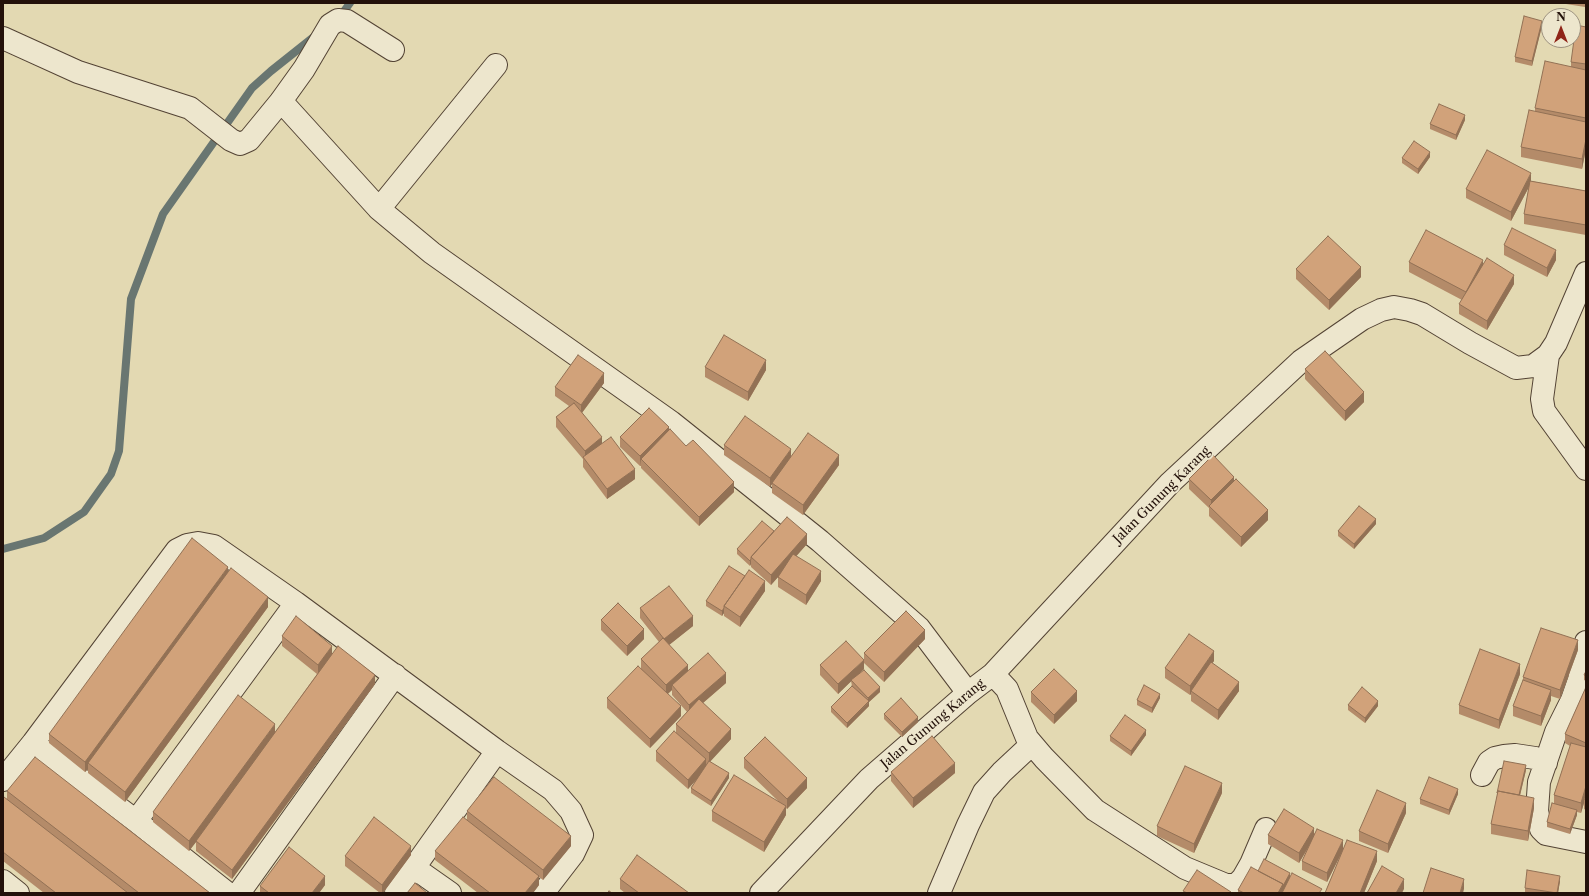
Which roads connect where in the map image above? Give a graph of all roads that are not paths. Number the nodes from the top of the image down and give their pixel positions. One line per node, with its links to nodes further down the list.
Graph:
1 (3, 38): 4 (street)
2 (393, 50): 4 (street)
3 (496, 65): 5 (street)
4 (281, 101): 5 (street)
5 (378, 209): 13 (street)
6 (1586, 273): 7 (street, Jalan Gunung Karang)
7 (1548, 355): 8 (street); 11 (street, Jalan Gunung Karang)
8 (1586, 468)
9 (296, 603): 12 (street); 14 (street); 20 (street)
10 (1586, 642): 17 (street)
11 (993, 674): 13 (street, Jalan Gunung Karang); 15 (street)
12 (395, 675): 16 (street); 27 (street)
13 (968, 693): 31 (street, Jalan Gunung Karang)
14 (34, 743): 19 (street); 20 (street)
15 (1032, 744): 21 (street); 32 (street)
16 (497, 751): 23 (street); 30 (street)
17 (1546, 763): 18 (street); 22 (street)
18 (1482, 775)
19 (3, 780)
20 (136, 821): 26 (street)
21 (1266, 830)
22 (1586, 842)
23 (413, 867): 28 (street); 29 (street)
24 (3, 881): 25 (street)
25 (18, 893)
26 (227, 893)
27 (239, 893)
28 (396, 893)
29 (450, 893)
30 (543, 893)
31 (760, 893)
32 (939, 893)

